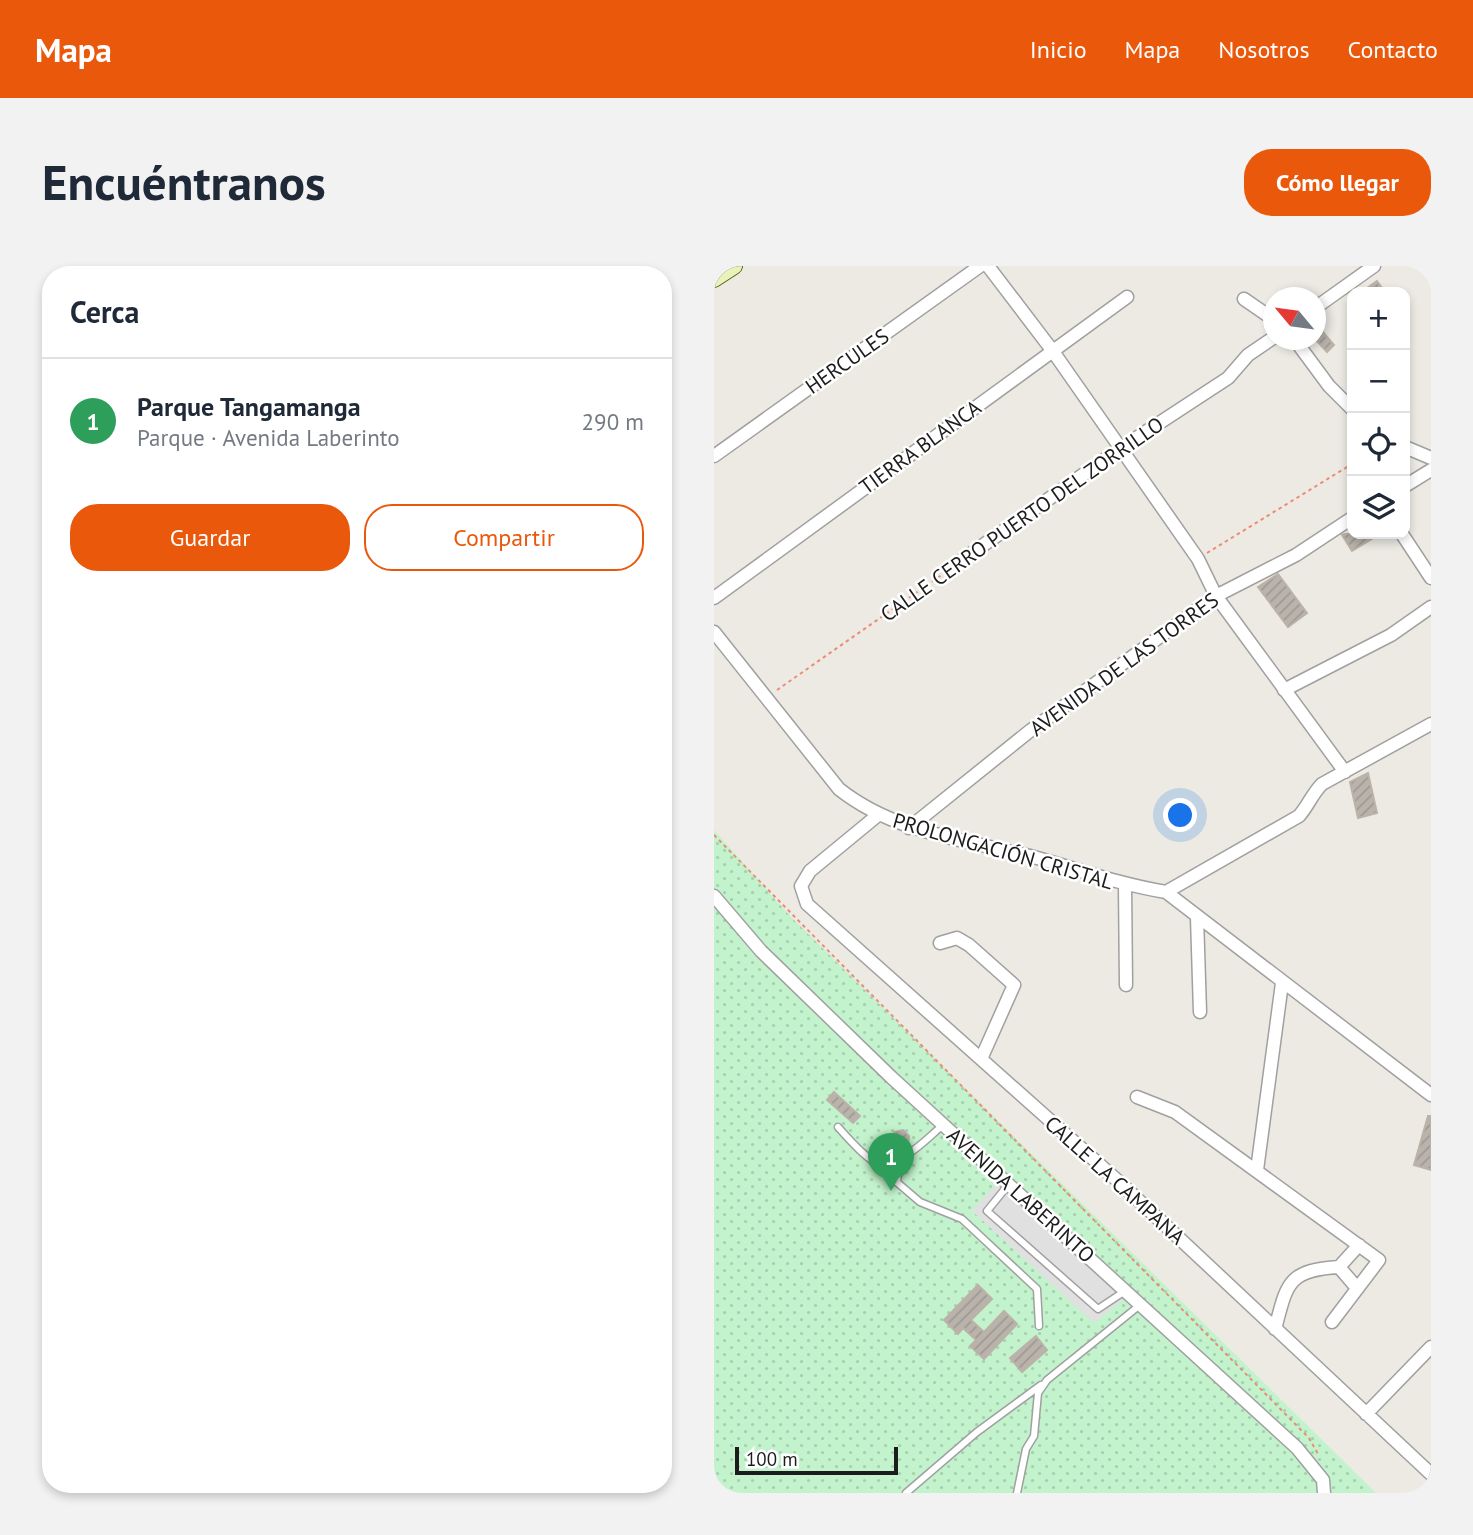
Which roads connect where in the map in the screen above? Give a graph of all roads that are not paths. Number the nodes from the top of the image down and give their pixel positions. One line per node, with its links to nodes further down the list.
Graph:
1 (734, 266): 5 (street)
2 (980, 266): 16 (street, HERCULES)
3 (988, 266): 11 (street)
4 (1374, 266): 8 (street)
5 (714, 279)
6 (1127, 297): 11 (street, TIERRA BLANCA)
7 (1244, 299): 9 (street)
8 (1326, 300)
9 (1263, 312)
10 (1263, 345): 14 (street, CALLE CERRO PUERTO DEL ZORRILLO)
11 (1052, 350): 14 (street); 25 (street, TIERRA BLANCA)
12 (1302, 350): 13 (street)
13 (1347, 404)
14 (1121, 448): 22 (street, CALLE CERRO PUERTO DEL ZORRILLO); 24 (street)
15 (1410, 448): 17 (street)
16 (714, 456)
17 (1431, 457)
18 (1431, 470): 19 (street)
19 (1410, 483)
20 (1347, 521): 24 (street, AVENIDA DE LAS TORRES)
21 (1405, 539): 23 (street)
22 (962, 561)
23 (1431, 578)
24 (1216, 596): 28 (street); 32 (street, AVENIDA DE LAS TORRES)
25 (714, 598)
26 (1431, 607): 28 (street)
27 (714, 632): 31 (street, PROLONGACIÓN CRISTAL)
28 (1284, 690): 30 (street)
29 (1431, 724): 30 (street)
30 (1345, 772): 34 (street)
31 (878, 815): 32 (street, PROLONGACIÓN CRISTAL); 41 (street, CALLE LA CAMPANA)
32 (909, 828): 33 (street, PROLONGACIÓN CRISTAL)
33 (1125, 885): 34 (street, PROLONGACIÓN CRISTAL); 39 (street)
34 (1166, 892): 36 (street)
35 (714, 896): 44 (street, AVENIDA LABERINTO)
36 (1197, 917): 38 (street); 40 (street)
37 (940, 943): 41 (street)
38 (1282, 983): 42 (street); 48 (street)
39 (1126, 985)
40 (1200, 1012)
41 (981, 1059): 58 (street, CALLE LA CAMPANA)
42 (1431, 1095)
43 (1137, 1097): 48 (street)
44 (943, 1125): 46 (lane); 50 (street, AVENIDA LABERINTO)
45 (838, 1127): 47 (lane)
46 (911, 1153): 47 (lane); 49 (lane)
47 (872, 1161): 49 (lane)
48 (1258, 1170): 51 (street)
49 (897, 1182): 57 (lane)
50 (1009, 1184): 54 (street, AVENIDA LABERINTO); 54 (lane)
51 (1359, 1245): 52 (street); 53 (street)
52 (1339, 1267): 53 (street); 58 (street)
53 (1357, 1289): 56 (street)
54 (1126, 1290): 55 (street, AVENIDA LABERINTO)
55 (1142, 1304): 60 (lane); 65 (street, AVENIDA LABERINTO)
56 (1332, 1322)
57 (1039, 1326)
58 (1275, 1329): 61 (street, CALLE LA CAMPANA)
59 (1431, 1347): 61 (street)
60 (1047, 1380): 63 (lane); 64 (lane)
61 (1366, 1414): 62 (street, CALLE LA CAMPANA)
62 (1431, 1474)
63 (906, 1493)
64 (1017, 1493)
65 (1324, 1493)

